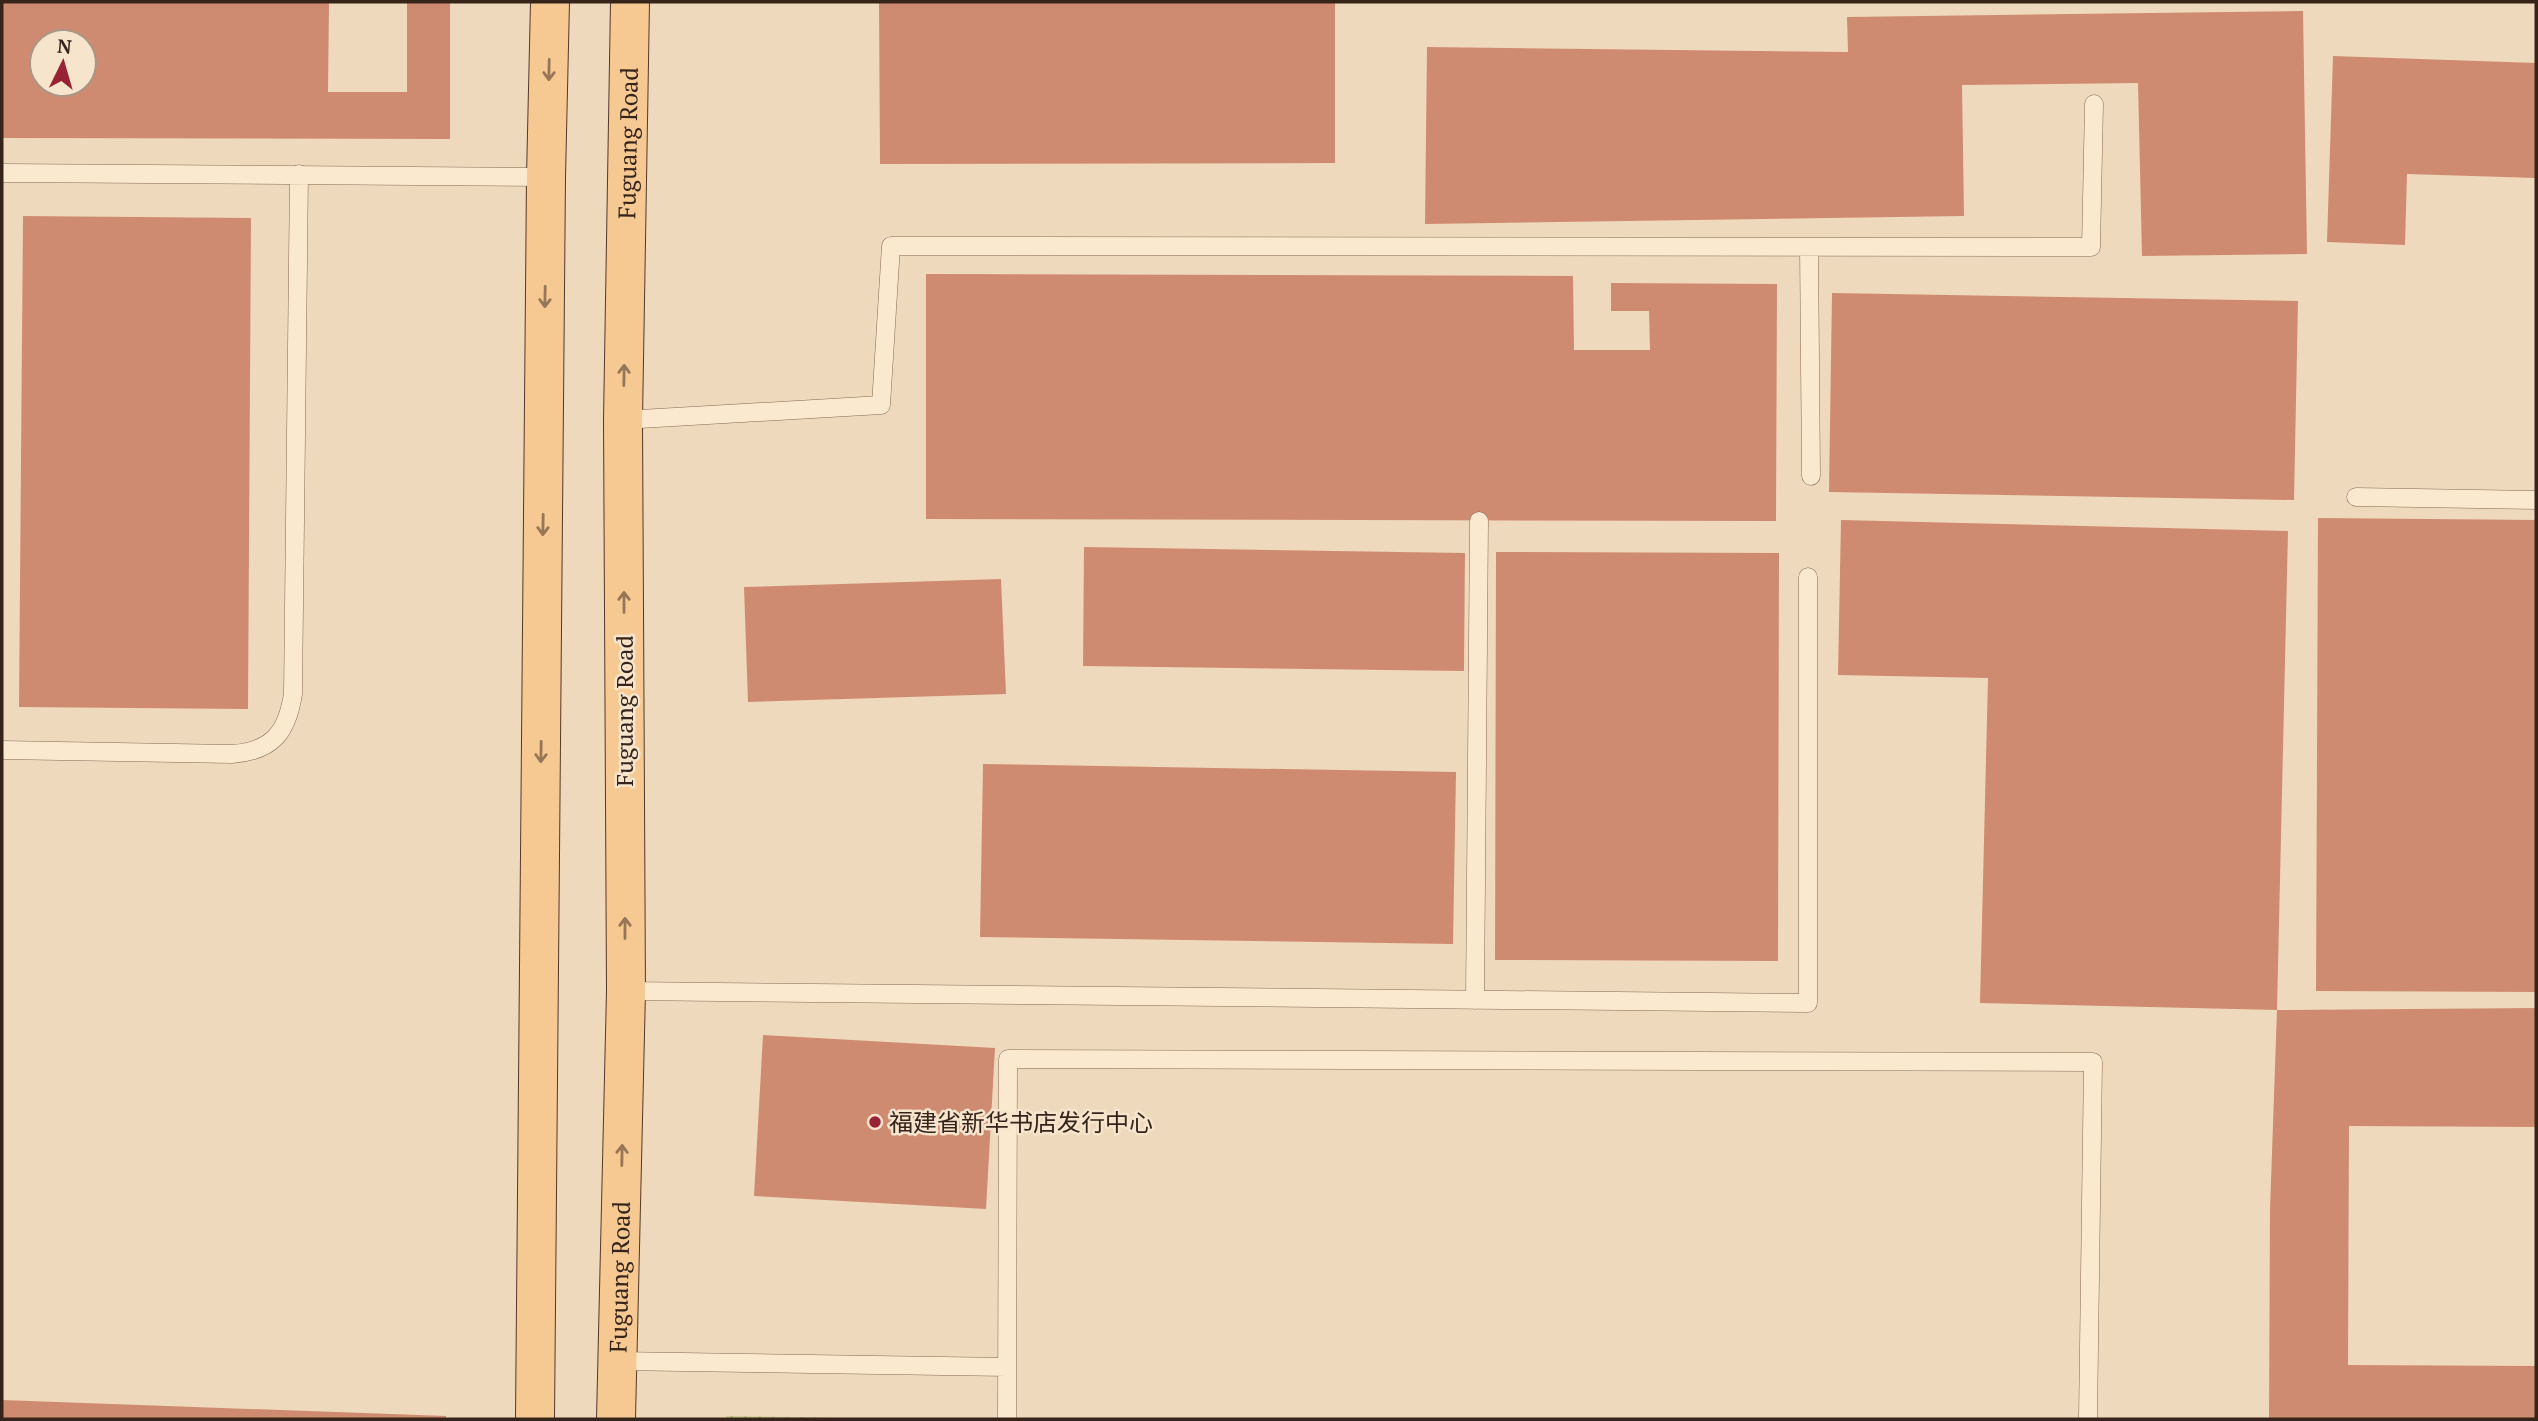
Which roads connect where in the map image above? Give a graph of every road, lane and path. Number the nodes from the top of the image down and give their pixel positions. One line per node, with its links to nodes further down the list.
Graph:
1 (550, 2): 6 (main road, one-way to 6)
2 (630, 2): 8 (main road, Fuguang Road, one-way to 2)
3 (2094, 104): 7 (lane)
4 (2, 173): 5 (lane)
5 (299, 174): 6 (lane); 14 (lane)
6 (546, 177): 19 (main road, one-way to 19)
7 (1808, 247): 8 (lane); 9 (lane)
8 (623, 421): 15 (main road, Fuguang Road, one-way to 8)
9 (1811, 475)
10 (2356, 496): 11 (lane)
11 (2536, 500)
12 (1479, 521): 16 (lane)
13 (1808, 577): 16 (lane)
14 (2, 750)
15 (626, 991): 16 (lane); 17 (main road, Fuguang Road, one-way to 15)
16 (1475, 1000)
17 (617, 1361): 18 (lane); 20 (main road, Fuguang Road)
18 (1007, 1367): 21 (lane); 22 (lane)
19 (535, 1419)
20 (616, 1419)
21 (1007, 1419)
22 (2088, 1419)

